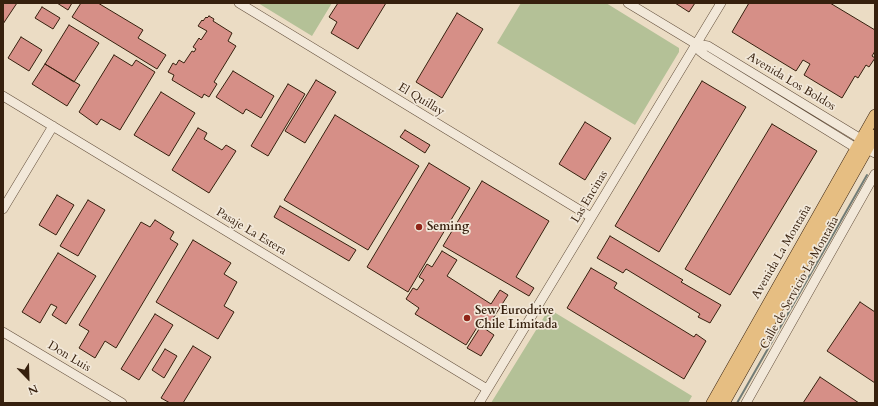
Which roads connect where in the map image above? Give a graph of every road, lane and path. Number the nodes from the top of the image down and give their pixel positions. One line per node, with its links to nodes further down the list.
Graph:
1 (239, 3): 12 (street, El Quillay)
2 (628, 3): 4 (street, Avenida Los Boldos)
3 (721, 3): 4 (street, Las Encinas)
4 (696, 44): 9 (street, Avenida Los Boldos); 12 (street, Las Encinas)
5 (3, 96): 7 (street, Pasaje La Estera)
6 (875, 115): 9 (main road, Avenida La Montaña)
7 (53, 126): 11 (street); 14 (street, Pasaje La Estera)
8 (875, 135): 9 (main road, Avenida La Montaña)
9 (865, 147): 17 (main road, Avenida La Montaña); 18 (main road, Avenida La Montaña)
10 (875, 174): 19 (street, Calle de Servicio La Montaña)
11 (3, 210)
12 (591, 217): 14 (street, Las Encinas)
13 (3, 332): 15 (street, Don Luis)
14 (487, 389): 16 (street, Las Encinas)
15 (122, 403)
16 (479, 403)
17 (712, 403)
18 (724, 403)
19 (746, 403)

